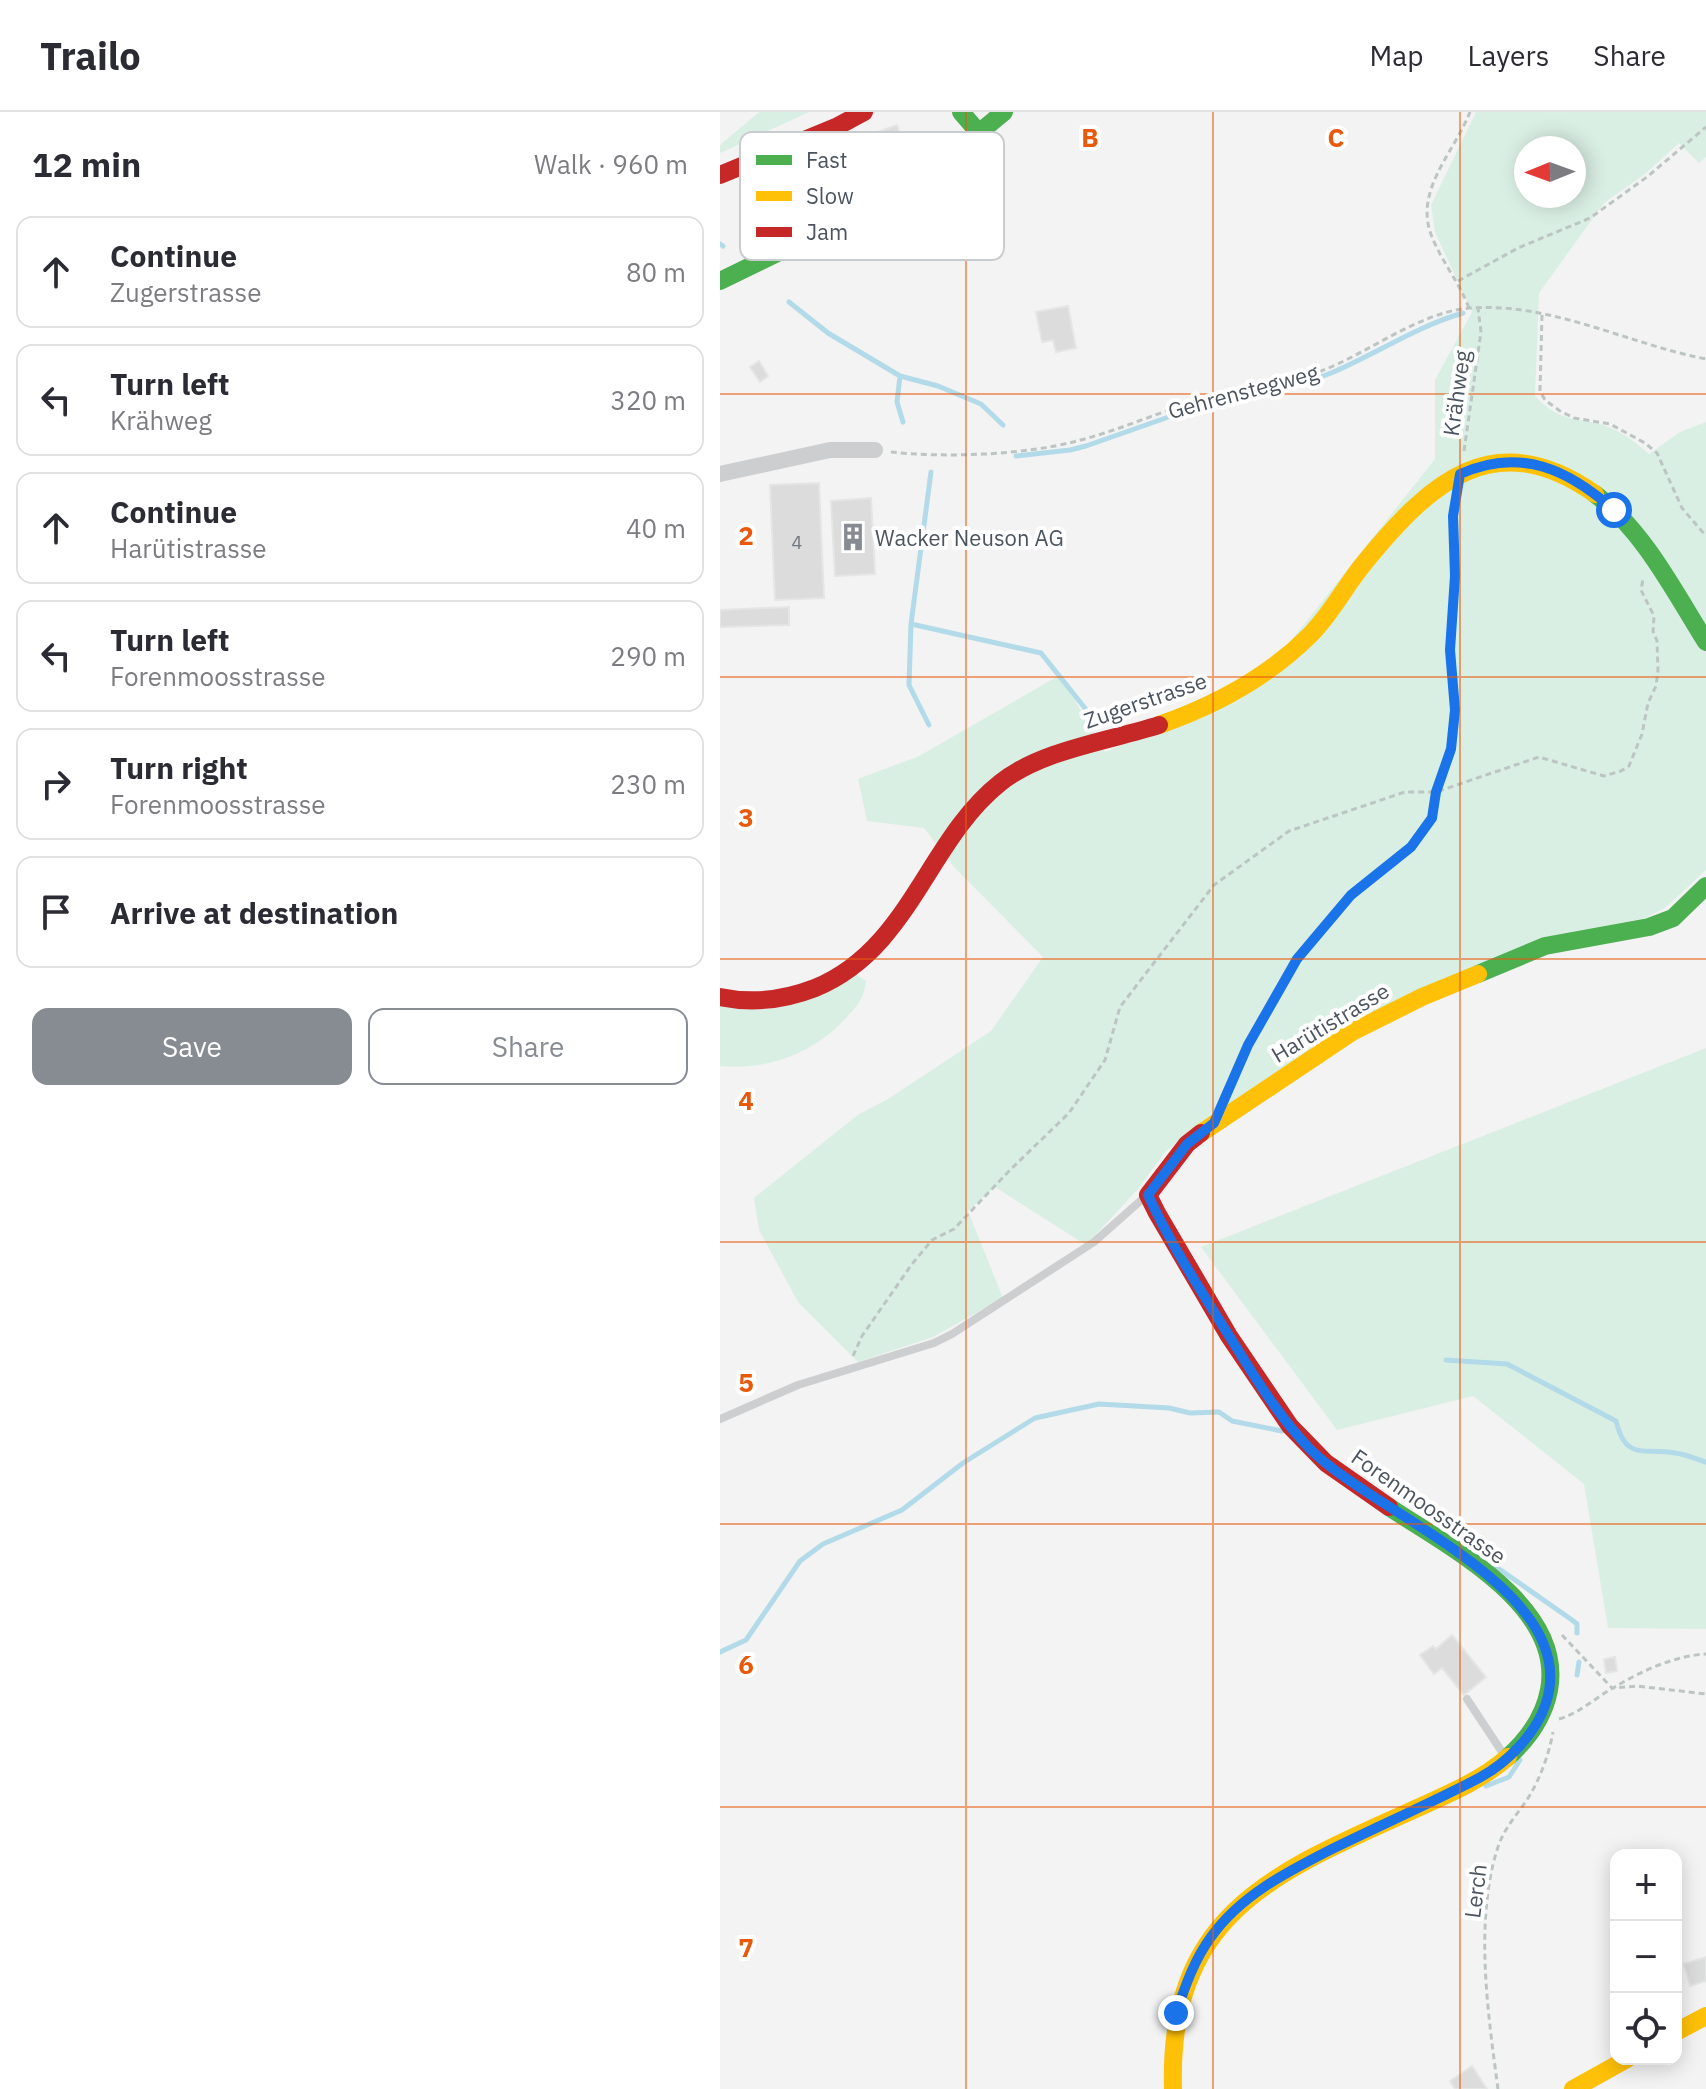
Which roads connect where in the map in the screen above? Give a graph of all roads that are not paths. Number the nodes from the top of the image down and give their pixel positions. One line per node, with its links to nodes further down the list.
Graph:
1 (864, 112): 4 (street)
2 (961, 112): 5 (street)
3 (1004, 112): 6 (street)
4 (824, 132)
5 (978, 132)
6 (982, 132)
7 (740, 167): 8 (street)
8 (720, 175)
9 (763, 260): 10 (street)
10 (720, 281)
11 (875, 450): 12 (street)
12 (720, 474)
13 (1706, 642): 15 (street, Zugerstrasse)
14 (1706, 886): 16 (street, Harütistrasse)
15 (720, 997)
16 (1148, 1195): 17 (lane, Harütistrasse); 19 (street, Forenmoosstrasse)
17 (720, 1419)
18 (1467, 1699): 19 (lane)
19 (1506, 1758): 23 (street, Forenmoosstrasse)
20 (1706, 2016): 21 (street)
21 (1682, 2029)
22 (1616, 2065): 24 (street)
23 (1173, 2089)
24 (1573, 2089)

